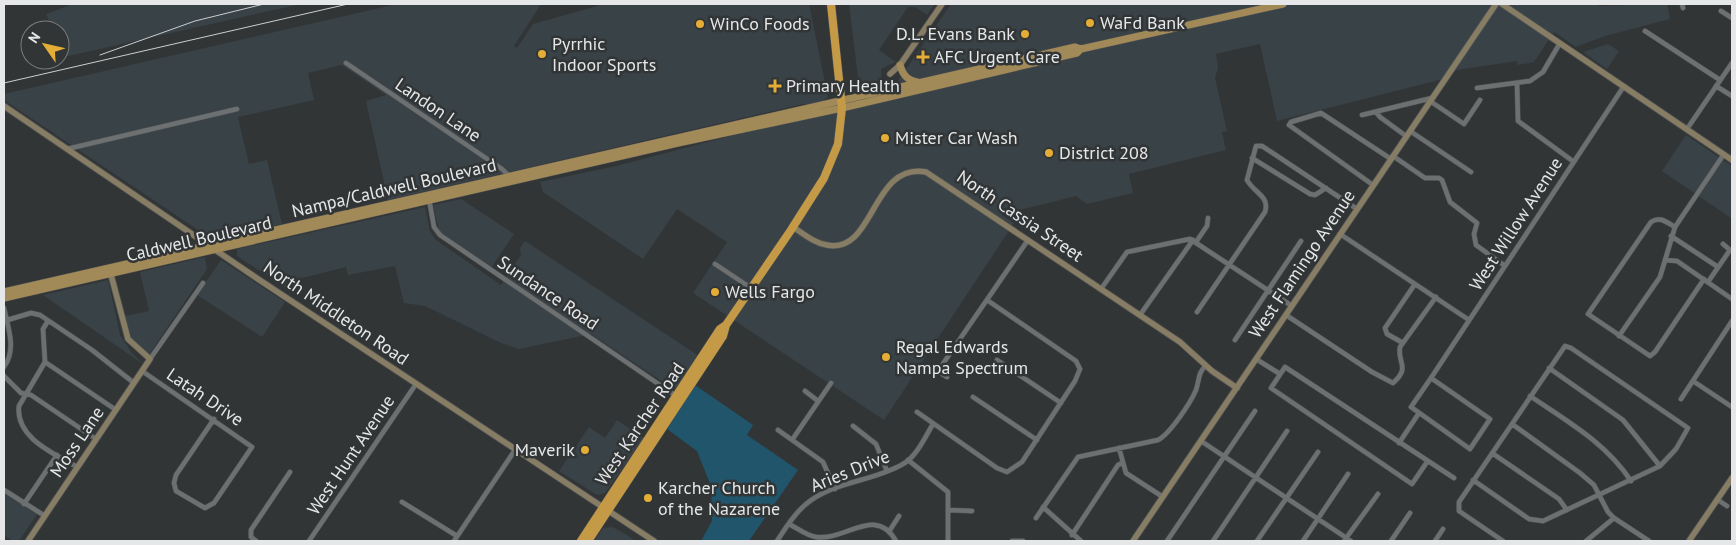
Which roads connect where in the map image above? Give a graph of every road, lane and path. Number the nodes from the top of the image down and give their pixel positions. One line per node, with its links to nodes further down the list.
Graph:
1 (831, 4): 24 (highway, West Karcher Road)
2 (942, 4): 13 (street)
3 (1283, 4): 10 (main road)
4 (1496, 4): 22 (street, West Flamingo Avenue)
5 (1502, 4): 9 (street)
6 (1721, 11): 7 (street)
7 (1732, 18)
8 (1645, 31): 15 (street)
9 (1560, 43): 17 (street); 18 (street)
10 (1081, 49): 16 (main road); 24 (main road)
11 (1732, 63): 15 (street)
12 (346, 64): 38 (street, Landon Lane)
13 (900, 65): 14 (street); 16 (main road)
14 (890, 74)
15 (1720, 80): 19 (street)
16 (920, 82): 24 (main road)
17 (1517, 83): 20 (street); 36 (street)
18 (1624, 86): 29 (street); 36 (street, West Willow Avenue)
19 (1716, 86): 21 (street); 29 (street)
20 (1477, 88)
21 (1732, 96)
22 (1431, 99): 23 (street); 27 (street); 30 (street, West Flamingo Avenue)
23 (1480, 100)
24 (842, 104): 38 (main road, Nampa/Caldwell Boulevard); 44 (highway, West Karcher Road)
25 (4, 106): 31 (street, North Middleton Road)
26 (236, 109): 31 (street)
27 (1376, 112): 28 (street); 30 (street)
28 (1362, 115)
29 (1687, 129): 32 (street)
30 (1408, 134): 34 (street, West Flamingo Avenue); 37 (street)
31 (67, 149): 52 (street, North Middleton Road)
32 (1724, 154): 35 (street); 45 (street)
33 (1252, 158): 40 (street); 40 (street); 57 (street)
34 (1392, 158): 39 (street, West Flamingo Avenue); 39 (street); 58 (street)
35 (1732, 160)
36 (1574, 162): 58 (street, West Willow Avenue)
37 (1471, 172)
38 (511, 179): 41 (main road, Nampa/Caldwell Boulevard)
39 (1373, 186): 42 (street, West Flamingo Avenue)
40 (1326, 188): 42 (street)
41 (429, 198): 52 (main road, Nampa/Caldwell Boulevard); 53 (main road, Caldwell Boulevard); 107 (street, Sundance Road)
42 (1357, 209): 46 (street, West Flamingo Avenue)
43 (1208, 218): 49 (street)
44 (793, 227): 48 (street, North Cassia Street); 64 (highway, West Karcher Road)
45 (1675, 228): 47 (street); 82 (street)
46 (1340, 234): 63 (street); 72 (street, West Flamingo Avenue)
47 (1671, 236): 55 (street); 59 (street)
48 (1028, 240): 65 (street, North Cassia Street); 71 (street)
49 (1194, 241): 57 (street); 65 (street); 75 (street)
50 (1302, 241): 66 (street)
51 (1723, 244): 54 (street)
52 (208, 246): 53 (street, North Middleton Road); 60 (main road, Nampa/Caldwell Boulevard)
53 (215, 250): 60 (main road, Caldwell Boulevard); 102 (street, North Middleton Road)
54 (1731, 250): 59 (street)
55 (1665, 260): 61 (street); 82 (street)
56 (715, 264): 64 (street)
57 (1229, 265): 66 (street); 74 (street)
58 (1506, 266): 77 (street, West Willow Avenue)
59 (1718, 267): 61 (street)
60 (110, 271): 67 (main road, Nampa/Caldwell Boulevard); 69 (main road, Caldwell Boulevard); 85 (street)
61 (1706, 281): 70 (street); 82 (street)
62 (203, 283): 85 (street, Moss Lane)
63 (1415, 284): 68 (street); 84 (street)
64 (751, 288): 80 (highway, West Karcher Road)
65 (1101, 289): 75 (street, North Cassia Street)
66 (1268, 291): 72 (street); 83 (street)
67 (4, 292)
68 (1436, 297): 77 (street); 84 (street)
69 (4, 298)
70 (1732, 299)
71 (987, 300): 94 (street); 111 (street)
72 (1292, 306): 76 (street, West Flamingo Avenue)
73 (4, 308): 78 (street)
74 (1198, 312)
75 (1140, 315): 89 (street, North Cassia Street)
76 (1286, 315): 84 (street); 86 (street, West Flamingo Avenue)
77 (1470, 320): 98 (street, West Willow Avenue)
78 (5, 321): 79 (street); 90 (street)
79 (48, 321): 88 (street); 100 (street)
80 (726, 325): 107 (highway, West Karcher Road); 158 (highway, West Karcher Road)
81 (1731, 325): 99 (street)
82 (1619, 336)
83 (1235, 340)
84 (1403, 343)
85 (150, 359): 93 (street, Moss Lane)
86 (1256, 359): 95 (street); 103 (street, West Flamingo Avenue)
87 (997, 360): 111 (street)
88 (45, 362): 105 (street); 113 (street)
89 (1206, 365): 103 (street, North Cassia Street); 128 (street)
90 (4, 367)
91 (932, 368): 94 (street)
92 (1549, 368): 106 (street); 137 (street); 137 (street)
93 (142, 371): 100 (street, Moss Lane); 117 (street, Latah Drive)
94 (938, 371): 97 (street)
95 (1280, 374): 127 (street); 135 (street)
96 (4, 376): 105 (street)
97 (947, 377)
98 (1431, 378): 116 (street, West Willow Avenue); 116 (street)
99 (1693, 381): 109 (street); 112 (street)
100 (134, 383): 113 (street, Moss Lane)
101 (831, 383): 110 (street)
102 (416, 384): 129 (street, North Middleton Road); 178 (street, West Hunt Avenue)
103 (1237, 388): 126 (street, West Flamingo Avenue)
104 (805, 391): 110 (street)
105 (26, 394): 123 (street); 132 (street)
106 (1530, 396): 119 (street); 146 (street)
107 (677, 397): 158 (highway, West Karcher Road)
108 (973, 397): 125 (street)
109 (1681, 399)
110 (818, 401): 124 (street)
111 (1060, 403): 125 (street)
112 (1732, 407)
113 (116, 410): 123 (street, Moss Lane)
114 (1255, 411): 133 (street)
115 (917, 412): 118 (street)
116 (1419, 413): 127 (street)
117 (214, 419): 117 (street, Latah Drive)
118 (933, 424): 125 (street); 134 (street, Aries Drive)
119 (1512, 424): 131 (street); 150 (street)
120 (853, 426): 139 (street)
121 (778, 430): 124 (street)
122 (1287, 431): 142 (street)
123 (96, 439): 138 (street, Moss Lane)
124 (792, 440): 147 (street)
125 (1036, 440)
126 (1201, 441): 133 (street); 151 (street, West Flamingo Avenue)
127 (1399, 442): 135 (street)
128 (1119, 448): 136 (street); 157 (street)
129 (514, 450): 158 (street, North Middleton Road); 173 (street)
130 (1318, 452): 152 (street)
131 (1492, 452): 145 (street); 160 (street)
132 (57, 455): 138 (street); 155 (street)
133 (1225, 456): 142 (street); 190 (street)
134 (908, 460): 139 (street, Aries Drive); 159 (street)
135 (1427, 462): 143 (street)
136 (1122, 463): 151 (street); 172 (street)
137 (1660, 466): 146 (street)
138 (77, 467): 163 (street, Moss Lane)
139 (887, 471): 147 (street, Aries Drive)
140 (290, 472): 177 (street)
141 (1348, 474): 167 (street)
142 (1256, 477): 152 (street); 191 (street)
143 (1454, 478)
144 (1732, 478): 153 (street)
145 (1473, 480): 160 (street); 197 (street)
146 (1631, 481): 150 (street)
147 (835, 488): 168 (street, Aries Drive)
148 (4, 490): 155 (street)
149 (1378, 494): 175 (street)
150 (1600, 496): 160 (street); 166 (street)
151 (1163, 498): 189 (street, West Flamingo Avenue)
152 (1288, 498): 167 (street); 192 (street)
153 (1718, 500): 156 (street); 200 (street)
154 (402, 502): 173 (street)
155 (24, 504): 163 (street)
156 (1727, 506)
157 (1043, 507): 165 (street); 172 (street)
158 (606, 509): 180 (highway, West Karcher Road); 181 (highway, West Karcher Road); 182 (street, North Middleton Road)
159 (948, 510): 161 (street); 185 (street)
160 (1566, 510)
161 (972, 511)
162 (1410, 513): 195 (street)
163 (45, 516): 176 (street, Moss Lane)
164 (899, 516): 170 (street)
165 (1036, 518)
166 (1614, 518): 198 (street); 199 (street)
167 (1318, 519): 175 (street); 193 (street)
168 (789, 524): 174 (street); 183 (street, Aries Drive)
169 (1443, 529): 196 (street)
170 (890, 530): 174 (street); 184 (street)
171 (1015, 534): 186 (street)
172 (1072, 535): 188 (street)
173 (457, 536): 179 (street)
174 (819, 540)
175 (1345, 540): 194 (street)
176 (28, 541)
177 (256, 541)
178 (309, 541)
179 (454, 541)
180 (580, 541)
181 (588, 541)
182 (654, 541)
183 (777, 541)
184 (896, 541)
185 (948, 541)
186 (1015, 541): 187 (street)
187 (1023, 541)
188 (1081, 541)
189 (1133, 541)
190 (1167, 541)
191 (1213, 541)
192 (1258, 541)
193 (1303, 541)
194 (1352, 541)
195 (1391, 541)
196 (1434, 541)
197 (1503, 541)
198 (1589, 541)
199 (1650, 541)
200 (1689, 541)

